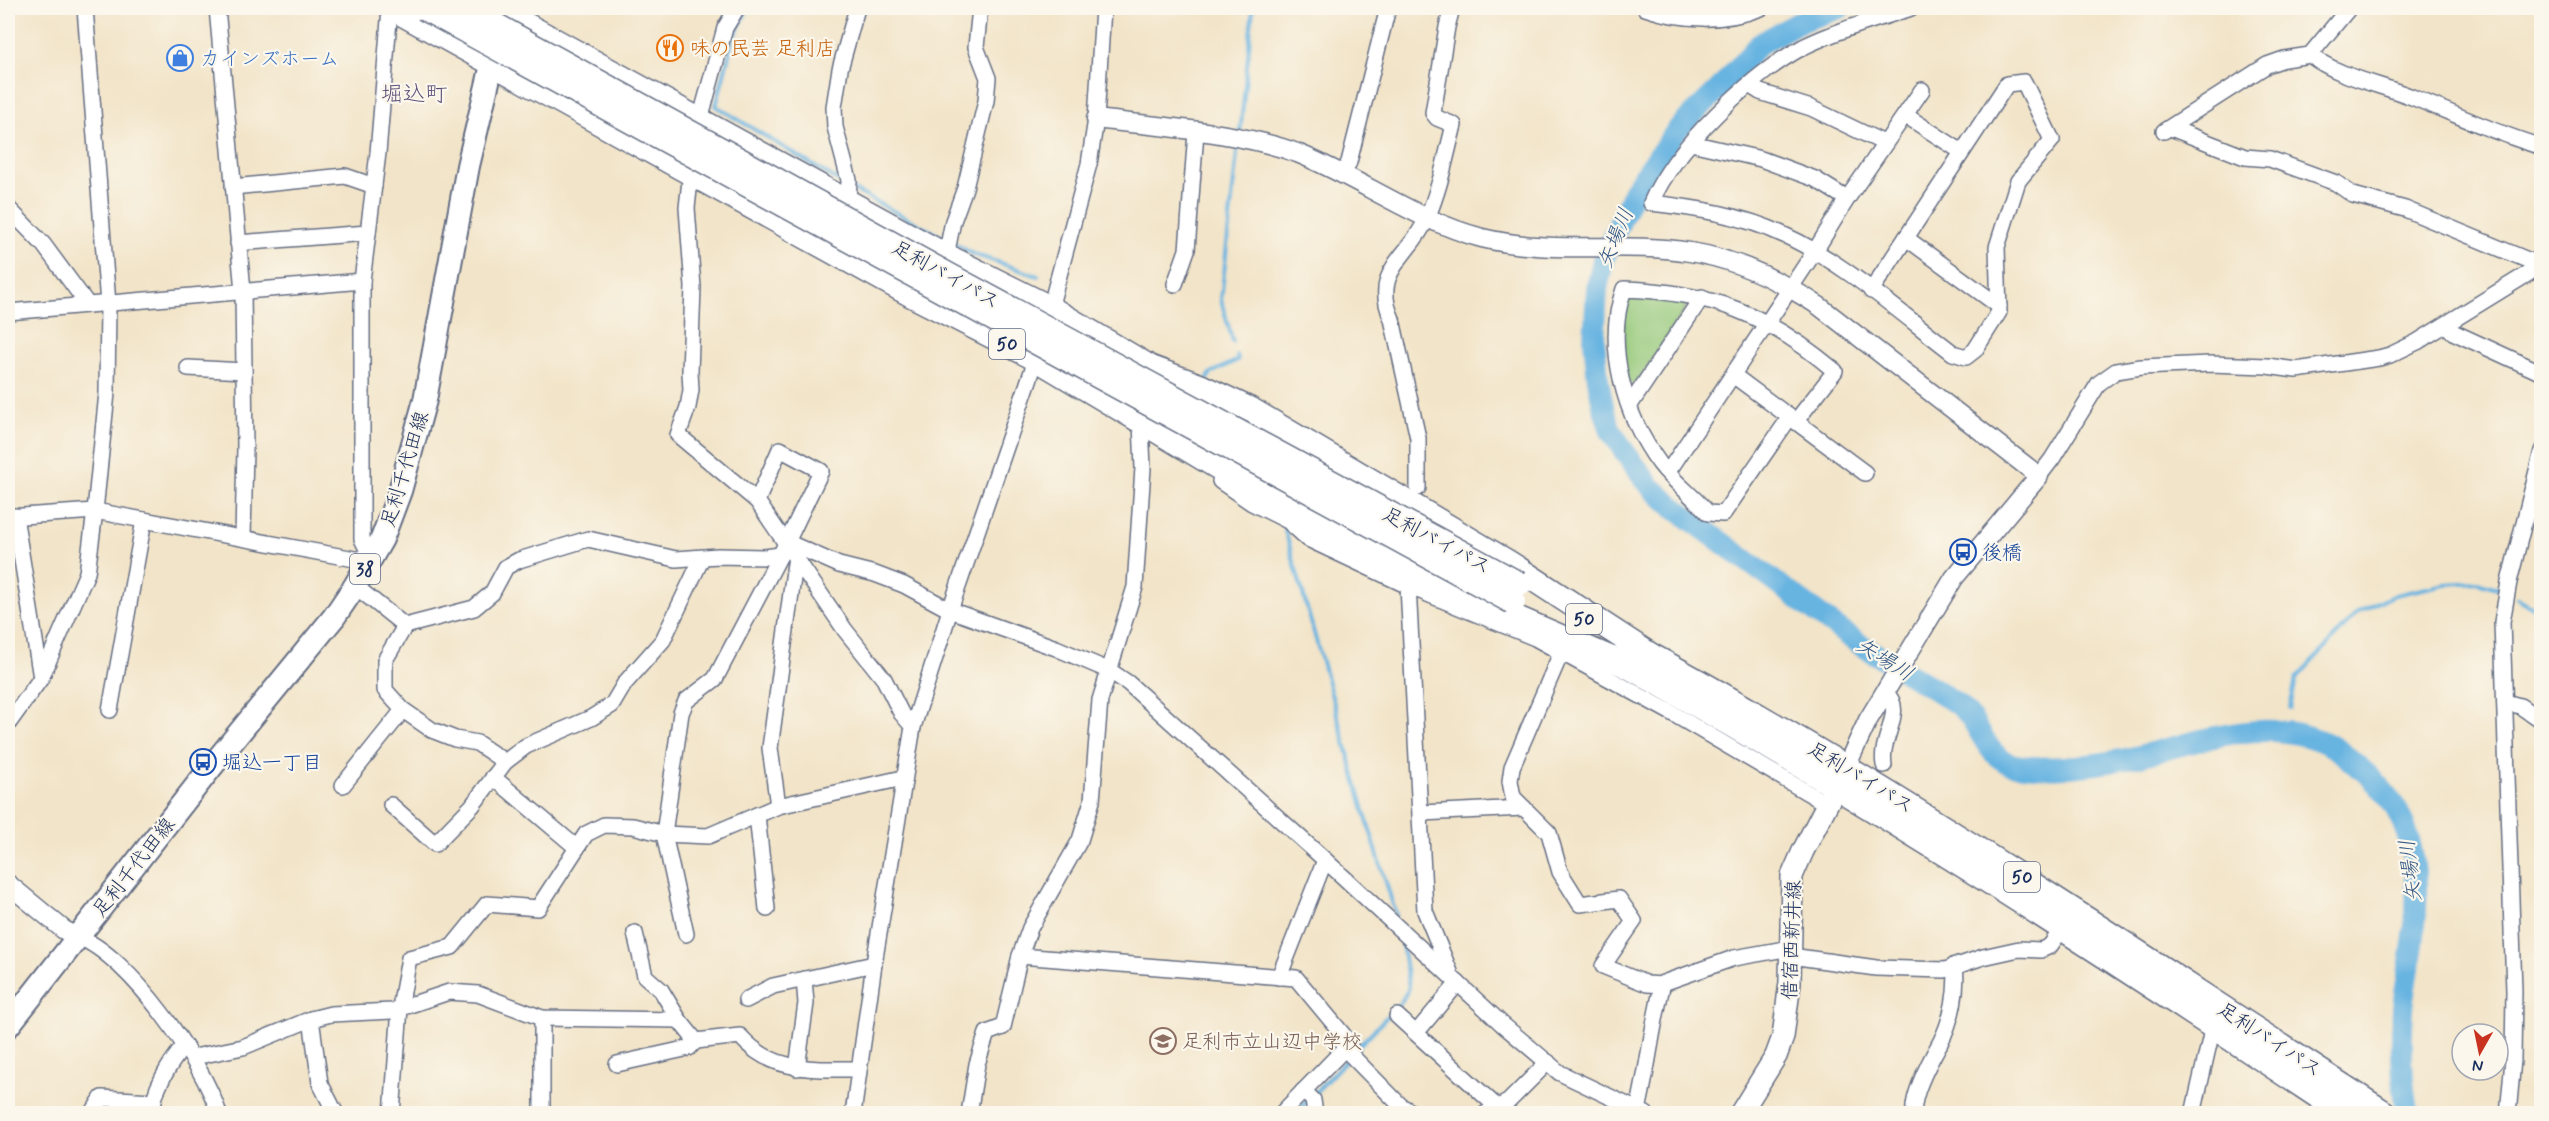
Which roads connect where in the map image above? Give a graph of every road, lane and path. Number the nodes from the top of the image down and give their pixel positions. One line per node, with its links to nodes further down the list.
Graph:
1 (85, 8): 49 (street)
2 (217, 8): 32 (street)
3 (391, 8): 18 (highway, 50); 31 (street)
4 (424, 8): 81 (highway, 足利バイパス / 50, bridge)
5 (464, 8): 81 (highway, 足利バイパス / 50, bridge)
6 (737, 8): 23 (street)
7 (857, 8): 34 (street)
8 (980, 8): 41 (street)
9 (1103, 8): 22 (street)
10 (1388, 8): 30 (street)
11 (1452, 8): 36 (street)
12 (1645, 8): 13 (street)
13 (1761, 8)
14 (1911, 8): 19 (street)
15 (2349, 8): 17 (street)
16 (502, 9): 18 (main road, 足利千代田線 / 38); 23 (highway, 50)
17 (2310, 55): 27 (street); 42 (street)
18 (493, 62): 29 (highway, 50); 78 (main road, 足利千代田線 / 38)
19 (1749, 85): 25 (street); 26 (street)
20 (1922, 90): 21 (street)
21 (1905, 115): 26 (street); 28 (street)
22 (1096, 119): 24 (street); 52 (street)
23 (700, 120): 34 (highway, 50)
24 (1196, 132): 30 (street); 44 (street)
25 (1691, 143): 33 (street); 40 (street)
26 (1884, 143): 33 (street)
27 (2541, 147)
28 (1962, 152): 38 (street); 51 (street)
29 (691, 171): 56 (highway, 50); 70 (street)
30 (1343, 175): 36 (street)
31 (374, 186): 32 (street); 37 (street)
32 (233, 187): 39 (street)
33 (1846, 199): 40 (street)
34 (848, 203): 41 (highway, 50)
35 (8, 208): 50 (street)
36 (1427, 219): 45 (street); 69 (street)
37 (368, 232): 39 (street); 43 (street)
38 (1906, 238): 47 (street); 51 (street)
39 (238, 243): 46 (street)
40 (1815, 251): 45 (street); 47 (street)
41 (946, 256): 52 (highway, 50)
42 (2540, 262): 55 (street)
43 (362, 281): 46 (street); 78 (street)
44 (1175, 284)
45 (1791, 287): 54 (street); 68 (street)
46 (243, 291): 49 (street); 58 (street)
47 (1871, 291): 51 (street)
48 (1702, 297): 54 (street); 61 (street); 61 (street)
49 (108, 304): 50 (street); 71 (street)
50 (88, 305): 53 (street)
51 (1999, 306)
52 (1050, 308): 56 (street); 85 (highway, 50)
53 (8, 312)
54 (1767, 323): 60 (street); 62 (street)
55 (2447, 325): 59 (street); 68 (street)
56 (1036, 359): 63 (highway, 50); 82 (street)
57 (188, 368): 58 (street)
58 (243, 371): 74 (street)
59 (2541, 373)
60 (1733, 375): 62 (street); 66 (street)
61 (1630, 405): 66 (street)
62 (1793, 419): 66 (street); 67 (street)
63 (1141, 423): 65 (highway, 50); 87 (street)
64 (2541, 451): 90 (street)
65 (1192, 453): 80 (street); 86 (highway, 50)
66 (1665, 470)
67 (1865, 473)
68 (2039, 476): 89 (street)
69 (1418, 488)
70 (757, 501): 75 (street); 75 (street)
71 (95, 511): 72 (street); 73 (street); 88 (street)
72 (11, 517): 88 (street)
73 (144, 520): 74 (street); 91 (street)
74 (243, 538): 78 (street)
75 (783, 548): 76 (street); 77 (street); 82 (street); 107 (street)
76 (796, 556): 95 (street); 103 (street)
77 (702, 558): 83 (street); 96 (street)
78 (372, 559): 79 (main road, 足利千代田線 / 38)
79 (355, 586): 83 (street); 115 (main road, 足利千代田線 / 38)
80 (1408, 586): 84 (street); 105 (street)
81 (1516, 593): 85 (highway, 足利バイパス / 50); 86 (highway, 足利バイパス / 50)
82 (950, 610): 87 (street); 95 (street)
83 (405, 626): 92 (street)
84 (1561, 653): 101 (street); 104 (street)
85 (1650, 655): 101 (highway, 足利バイパス / 50)
86 (1628, 666): 101 (highway, 足利バイパス / 50)
87 (1110, 671): 109 (street); 117 (street)
88 (41, 678): 94 (street)
89 (1889, 685): 97 (street); 101 (street)
90 (2505, 702): 93 (street); 159 (street)
91 (110, 710)
92 (403, 710): 96 (street); 100 (street)
93 (2541, 721)
94 (8, 724)
95 (913, 727): 99 (street)
96 (505, 762): 98 (street)
97 (1884, 765)
98 (494, 777): 102 (street); 108 (street)
99 (903, 778): 103 (street); 118 (street)
100 (344, 785)
101 (1837, 786): 112 (highway, 足利バイパス / 50); 116 (main road, 借宿西新井線); 158 (highway, 足利バイパス / 50)
102 (391, 805)
103 (778, 806): 106 (street)
104 (1524, 808): 105 (street); 123 (street)
105 (1420, 813): 122 (street)
106 (757, 815): 107 (street); 111 (street)
107 (664, 834): 108 (street); 114 (street)
108 (577, 848): 125 (street)
109 (1325, 860): 120 (street); 122 (street)
110 (8, 884): 115 (street)
111 (767, 909)
112 (2062, 929): 119 (street); 131 (highway, 足利バイパス / 50)
113 (635, 933): 129 (street)
114 (686, 934)
115 (78, 937): 130 (main road, 足利千代田線 / 38); 135 (street)
116 (1791, 952): 119 (street); 123 (street); 154 (main road, 借宿西新井線)
117 (1020, 956): 120 (street); 150 (street)
118 (874, 964): 121 (street); 139 (street)
119 (1955, 964): 155 (street)
120 (1279, 977): 134 (street)
121 (804, 979): 124 (street); 138 (street)
122 (1455, 980): 132 (street); 136 (street)
123 (1662, 986): 143 (street)
124 (746, 1000)
125 (400, 1008): 127 (street); 128 (street); 147 (street)
126 (1397, 1016): 132 (street)
127 (542, 1018): 129 (street); 148 (street)
128 (311, 1019): 135 (street); 146 (street)
129 (678, 1020): 133 (street)
130 (8, 1026)
131 (2213, 1026): 156 (street); 157 (highway, 足利バイパス / 50)
132 (1416, 1033): 142 (street)
133 (696, 1041): 137 (street); 138 (street)
134 (1344, 1048): 140 (street); 153 (street)
135 (189, 1052): 141 (street); 145 (street)
136 (1548, 1062): 142 (street); 143 (street)
137 (617, 1064)
138 (797, 1068): 139 (street)
139 (858, 1069): 149 (street)
140 (1303, 1090): 151 (street); 152 (street)
141 (152, 1107): 144 (street)
142 (1489, 1112)
143 (1642, 1112)
144 (92, 1113)
145 (219, 1113)
146 (336, 1113)
147 (392, 1113)
148 (542, 1113)
149 (853, 1113)
150 (969, 1113)
151 (1281, 1113)
152 (1315, 1113)
153 (1415, 1113)
154 (1740, 1113)
155 (1914, 1113)
156 (2193, 1113)
157 (2345, 1113)
158 (2386, 1113)
159 (2508, 1113)

